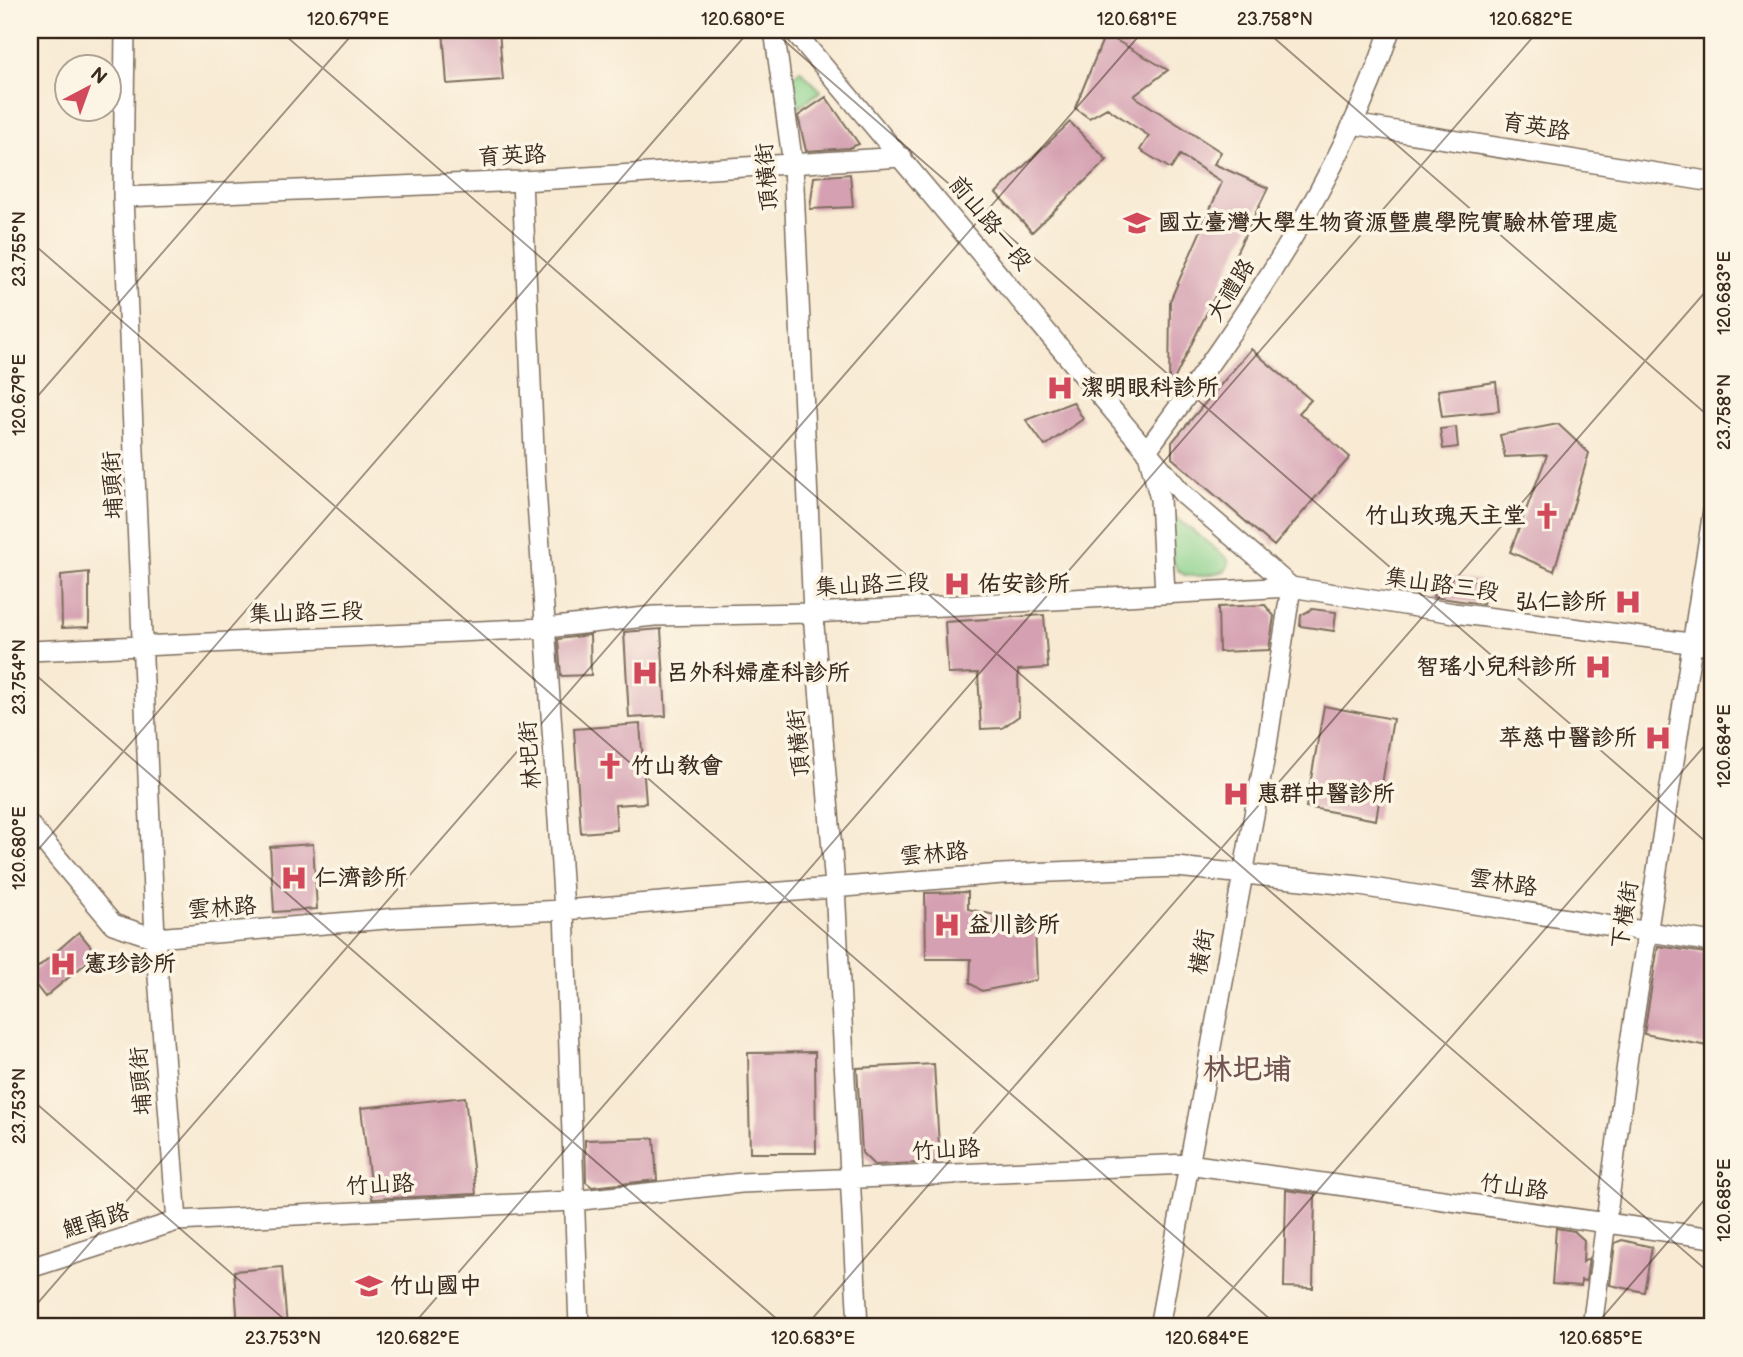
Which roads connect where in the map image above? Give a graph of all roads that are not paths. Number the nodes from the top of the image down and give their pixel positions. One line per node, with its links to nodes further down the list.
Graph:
1 (125, 30): 10 (street, 埔頭街)
2 (774, 30): 7 (street, 頂橫街)
3 (793, 30): 6 (street, 前山路一段)
4 (1390, 30): 5 (street, 大禮路)
5 (1352, 124): 9 (street, 育英路); 11 (street, 大禮路)
6 (902, 157): 7 (street, 育英路); 11 (street, 前山路一段)
7 (793, 165): 8 (street, 育英路); 15 (street, 頂橫街)
8 (522, 181): 10 (street, 育英路); 16 (street, 林圯街)
9 (1713, 182)
10 (124, 197): 18 (street, 埔頭街)
11 (1147, 450): 13 (street, 前山路一段); 14 (street, 前山路一段)
12 (1713, 511): 17 (street, 下橫街)
13 (1291, 587): 14 (street, 集山路三段); 17 (street, 集山路三段); 22 (street, 橫街)
14 (1165, 593): 15 (street, 集山路三段)
15 (813, 613): 16 (street, 集山路三段); 23 (street, 頂橫街)
16 (546, 628): 18 (street, 集山路三段); 24 (street, 林圯街)
17 (1692, 643): 19 (street, 集山路三段); 25 (street, 下橫街)
18 (145, 645): 20 (street, 集山路三段); 26 (street, 埔頭街)
19 (1713, 646)
20 (30, 651)
21 (32, 831): 26 (street)
22 (1243, 873): 23 (street, 雲林路); 25 (street, 雲林路); 28 (street, 橫街)
23 (835, 887): 24 (street, 雲林路); 29 (street, 頂橫街)
24 (564, 909): 26 (street, 雲林路); 30 (street, 林圯街)
25 (1647, 933): 27 (street, 雲林路); 32 (street, 下橫街)
26 (155, 938): 31 (street, 埔頭街)
27 (1713, 942)
28 (1188, 1164): 29 (street, 竹山路); 32 (street, 竹山路); 37 (street, 橫街)
29 (851, 1179): 30 (street, 竹山路); 36 (street, 頂橫街)
30 (572, 1200): 31 (street, 竹山路); 35 (street, 林圯街)
31 (177, 1221): 34 (street, 鯉南路)
32 (1608, 1222): 33 (street, 竹山路); 38 (street, 下橫街)
33 (1713, 1238)
34 (32, 1269)
35 (579, 1327)
36 (858, 1327)
37 (1159, 1327)
38 (1592, 1327)

